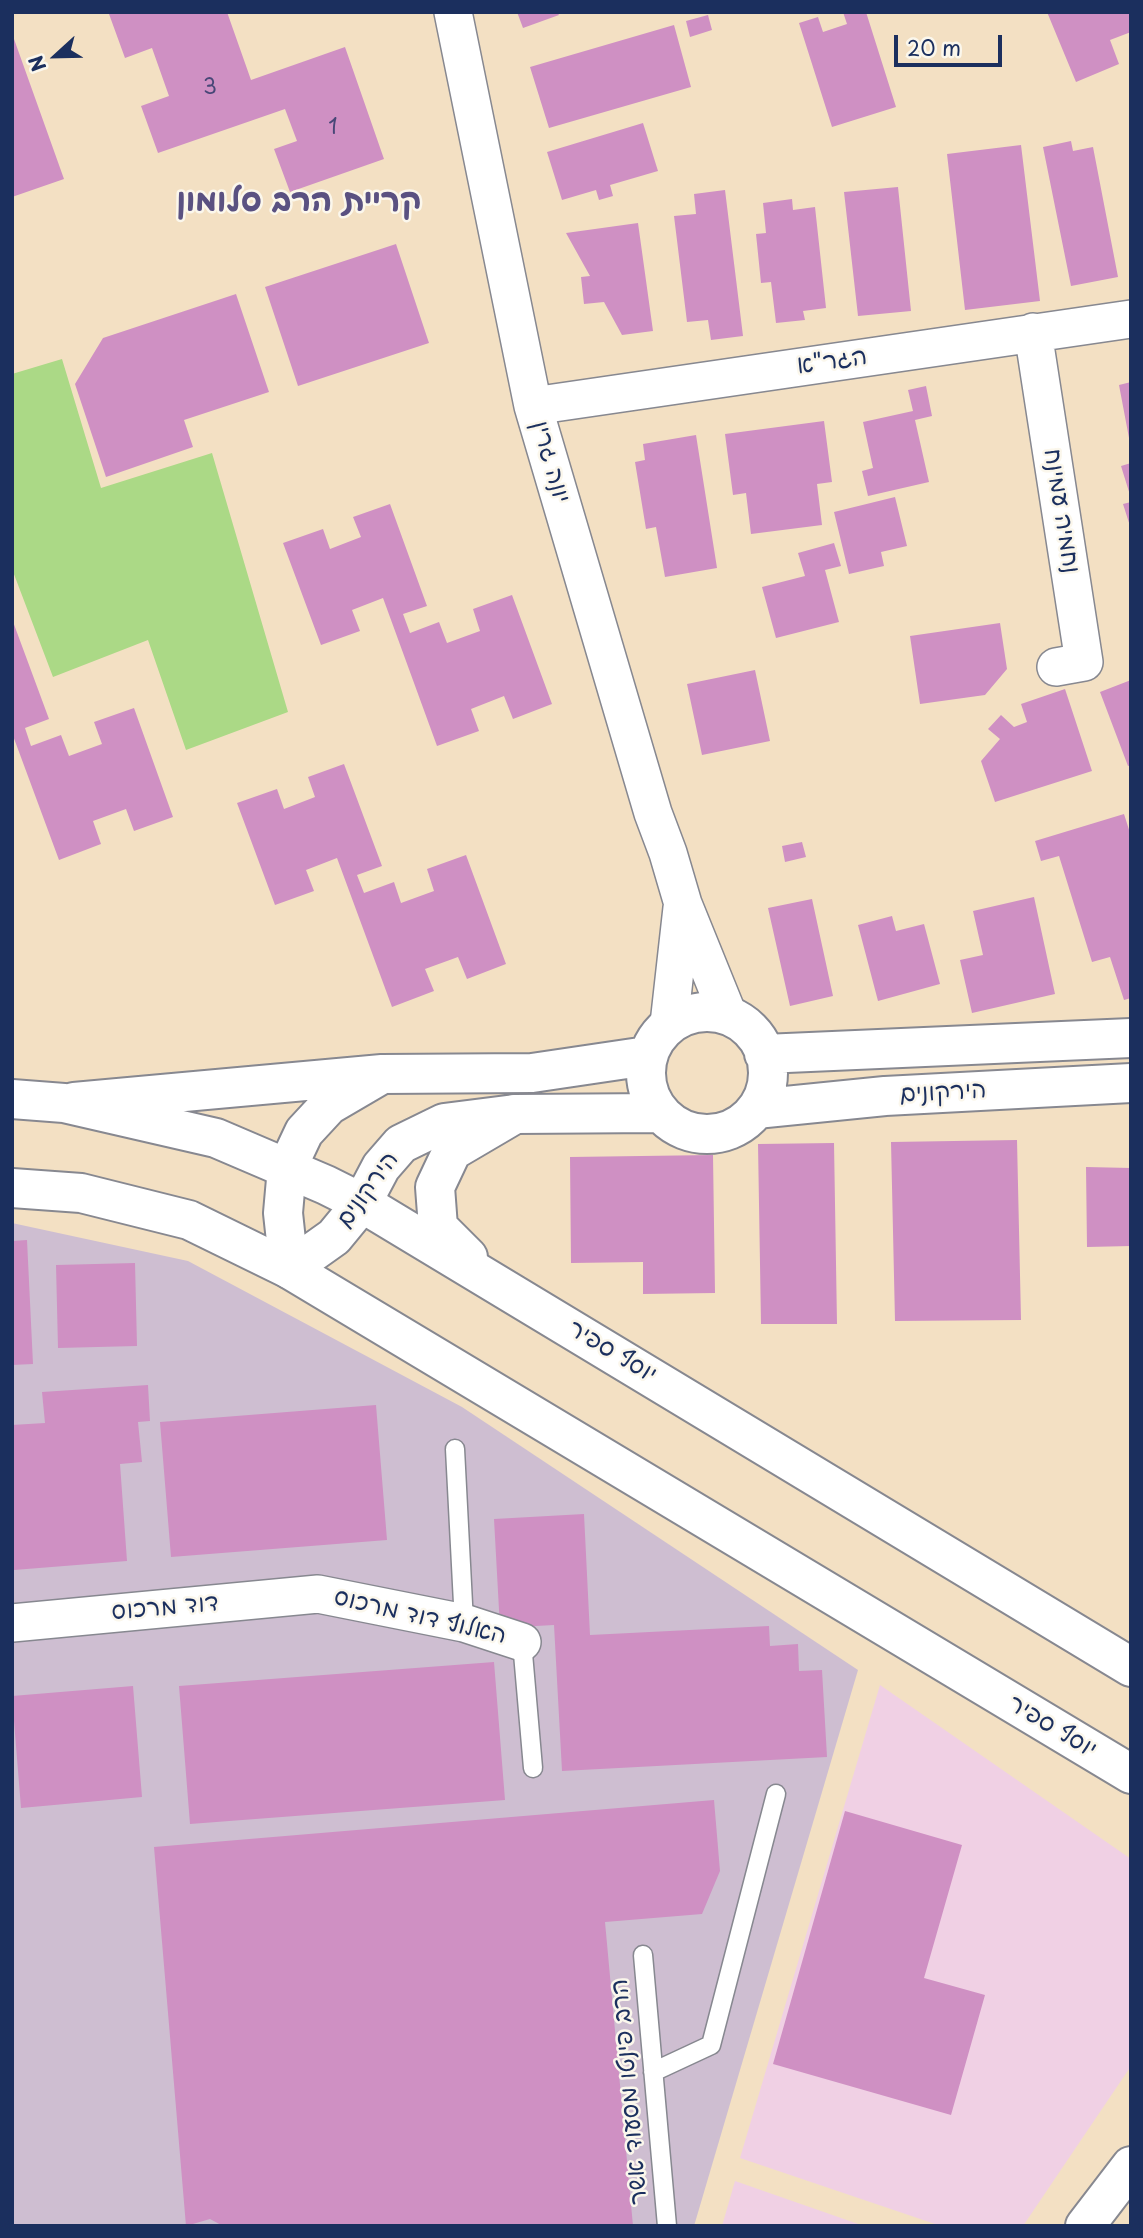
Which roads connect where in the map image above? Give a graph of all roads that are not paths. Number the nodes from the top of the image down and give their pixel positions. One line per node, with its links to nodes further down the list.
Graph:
1 (453, 12): 4 (street, יונה גרין)
2 (1131, 319): 3 (street, הגר"א)
3 (1034, 332): 4 (street, הגר"א); 5 (street, נחמיה עמינח)
4 (533, 406): 6 (street, יונה גרין)
5 (1056, 667)
6 (683, 904): 7 (street, יונה גרין); 8 (street, יונה גרין)
7 (728, 1015): 8 (main road); 10 (main road)
8 (669, 1024): 11 (main road)
9 (1131, 1038): 10 (main road, הירקונים)
10 (765, 1054): 16 (main road)
11 (647, 1056): 12 (main road); 17 (main road)
12 (382, 1074): 15 (main road); 19 (main road)
13 (1131, 1083): 16 (main road, הירקונים)
14 (12, 1099): 15 (main road)
15 (64, 1103): 19 (main road, יוסף ספיר)
16 (756, 1109): 17 (main road)
17 (659, 1113): 18 (main road, הירקונים)
18 (515, 1114): 21 (main road, הירקונים); 23 (main road)
19 (288, 1168): 21 (main road, יוסף ספיר); 22 (main road)
20 (12, 1188): 22 (main road)
21 (362, 1203): 22 (main road, הירקונים); 23 (main road, יוסף ספיר)
22 (289, 1269): 31 (main road, יוסף ספיר)
23 (487, 1276): 29 (main road, יוסף ספיר)
24 (455, 1449): 27 (lane)
25 (318, 1594): 26 (street, דוד מרכוס); 27 (street, האלוף דוד מרכוס)
26 (12, 1623)
27 (464, 1623): 28 (street, האלוף דוד מרכוס)
28 (522, 1642): 30 (lane)
29 (1131, 1667)
30 (533, 1768)
31 (1131, 1774)
32 (776, 1794): 34 (lane)
33 (643, 1955): 34 (lane, הרב פינטו מסעוד אשר)
34 (653, 2073): 36 (lane, הרב פינטו מסעוד אשר)
35 (1131, 2166): 37 (main road)
36 (667, 2226)
37 (1085, 2226)

